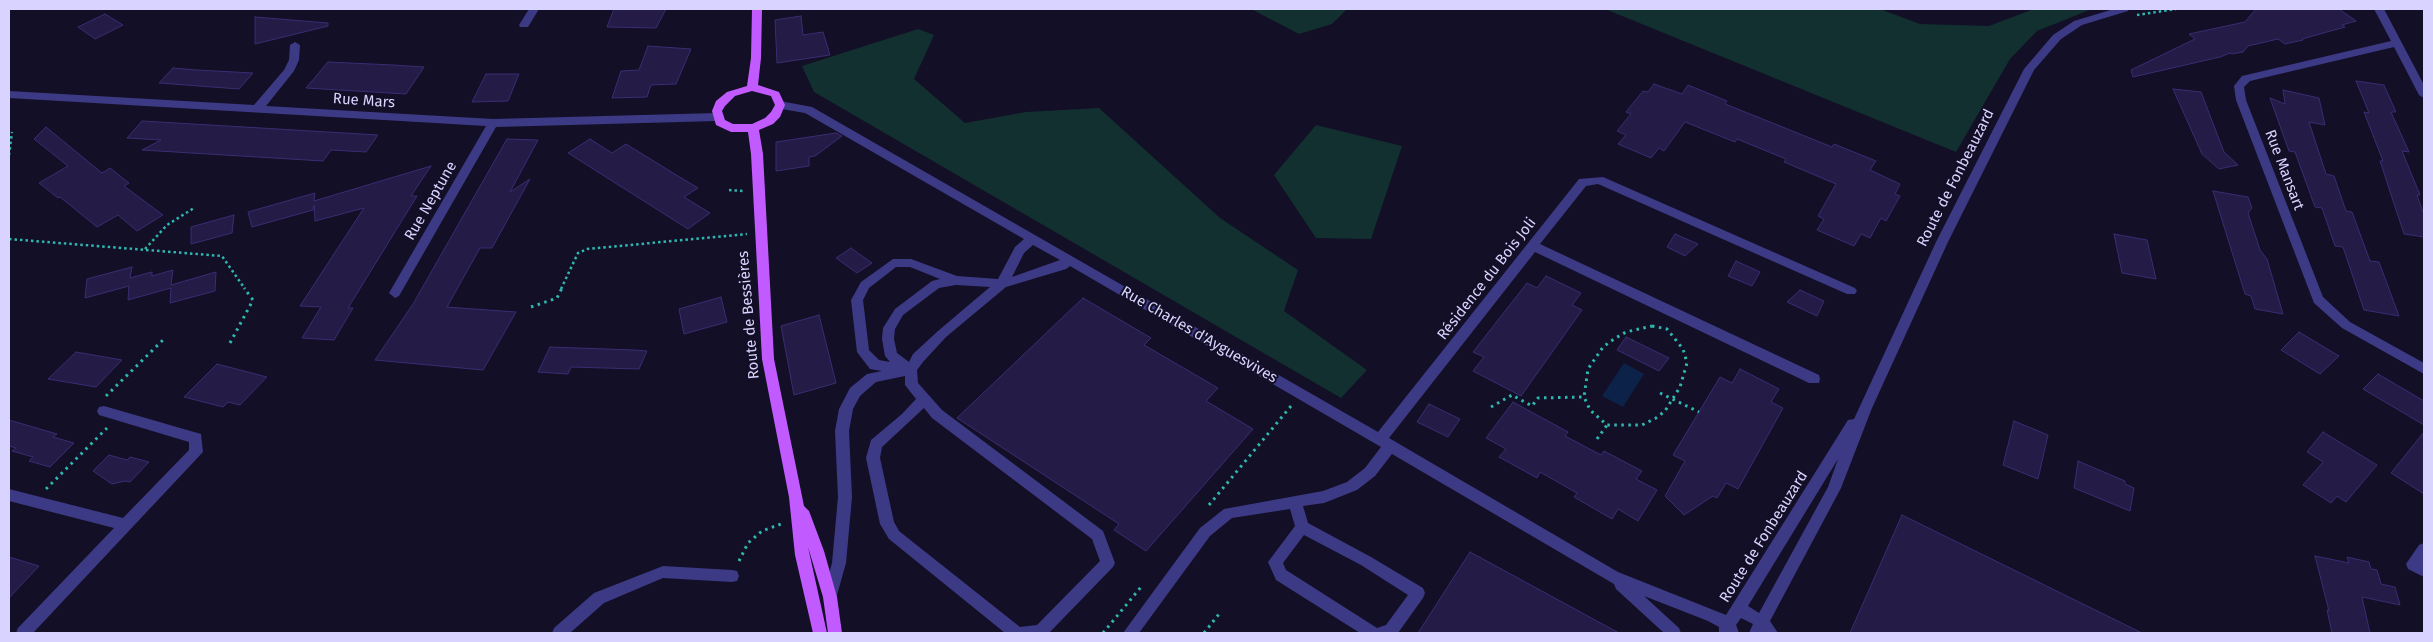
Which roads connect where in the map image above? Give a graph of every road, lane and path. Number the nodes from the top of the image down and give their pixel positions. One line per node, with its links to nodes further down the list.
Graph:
1 (534, 9): 6 (street)
2 (758, 9): 9 (main road)
3 (2176, 9): 5 (path)
4 (2379, 9): 7 (street)
5 (2127, 13): 41 (street, Route de Fonbeauzard)
6 (524, 25)
7 (2396, 43): 10 (street); 33 (street, Rue Mansart)
8 (295, 45): 13 (street)
9 (752, 88): 12 (main road); 14 (main road)
10 (2424, 95)
11 (9, 96): 13 (street, Rue Mars)
12 (780, 105): 16 (main road); 22 (street, Rue Charles d'Ayguesvives)
13 (257, 108): 15 (street, Rue Mars)
14 (717, 117): 15 (street, Rue Mars); 16 (main road)
15 (492, 122): 29 (street, Rue Neptune)
16 (753, 128): 20 (main road, Route de Bessières)
17 (12, 132): 18 (path)
18 (9, 155)
19 (194, 208): 24 (path)
20 (760, 233): 30 (path); 49 (main road, Route de Bessières)
21 (9, 239): 24 (path)
22 (1032, 239): 25 (street, Rue Charles d'Ayguesvives); 27 (street)
23 (1533, 246): 28 (street, Résidence du Bois Joli); 35 (street); 47 (street, Résidence du Bois Joli)
24 (144, 249): 32 (path)
25 (1068, 260): 27 (street); 47 (street, Rue Charles d'Ayguesvives)
26 (956, 280): 27 (street); 34 (street); 34 (street)
27 (1002, 284): 34 (street)
28 (1851, 291)
29 (395, 294)
30 (531, 307)
31 (164, 339): 42 (path)
32 (230, 343)
33 (2424, 369)
34 (910, 370): 38 (street); 59 (street)
35 (1814, 379)
36 (1660, 393): 39 (path)
37 (1584, 396): 39 (path); 40 (path); 45 (path)
38 (924, 400): 68 (street); 69 (street)
39 (1674, 400): 43 (path); 45 (path)
40 (1491, 407)
41 (1864, 408): 60 (street, Route de Fonbeauzard); 63 (street, Route de Fonbeauzard)
42 (104, 411): 44 (street)
43 (1699, 412)
44 (120, 415): 51 (path); 53 (street)
45 (1607, 425): 46 (path)
46 (1597, 439)
47 (1384, 444): 50 (street, Résidence du Bois Joli); 58 (street, Rue Charles d'Ayguesvives)
48 (9, 496): 51 (street)
49 (796, 497): 52 (main road, Route de Bessières); 59 (main road, Route de Bessières)
50 (1294, 501): 54 (street); 70 (street, Résidence du Bois Joli)
51 (33, 502): 53 (street)
52 (798, 517): 57 (path); 66 (main road, Route de Bessières)
53 (125, 525): 64 (street)
54 (1302, 527): 72 (street); 73 (street)
55 (2424, 549): 56 (street)
56 (2424, 571)
57 (732, 576): 65 (street)
58 (1613, 577): 62 (street, Rue Charles d'Ayguesvives); 74 (street, Rue Charles d'Ayguesvives)
59 (830, 597): 67 (main road, Route de Bessières)
60 (1738, 608): 62 (street, Route de Fonbeauzard); 63 (street)
61 (1219, 614): 71 (path)
62 (1728, 630)
63 (1763, 630)
64 (23, 633)
65 (559, 633)
66 (820, 633)
67 (835, 633)
68 (1016, 633)
69 (1023, 633)
70 (1130, 633)
71 (1204, 633)
72 (1372, 633)
73 (1382, 633)
74 (1674, 633)

